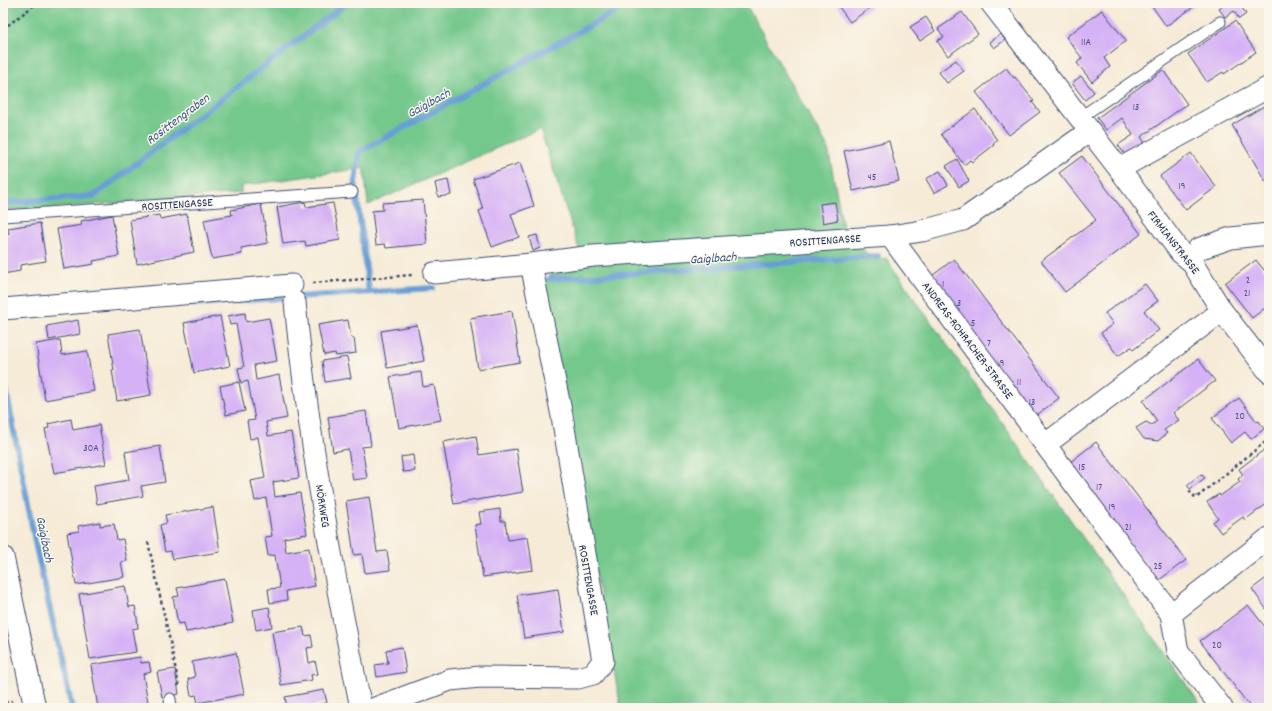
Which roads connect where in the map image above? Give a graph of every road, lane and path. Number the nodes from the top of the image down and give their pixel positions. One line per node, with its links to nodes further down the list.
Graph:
1 (37, 3): 4 (path)
2 (991, 3): 6 (street, FIRMIANSTRASSE)
3 (1220, 22): 6 (lane)
4 (3, 28)
5 (1269, 87): 7 (street)
6 (1085, 125): 7 (street, FIRMIANSTRASSE); 11 (street, ROSITTENGASSE)
7 (1120, 170): 12 (street, FIRMIANSTRASSE)
8 (352, 192): 9 (lane, ROSITTENGASSE)
9 (3, 216)
10 (1269, 234): 12 (street)
11 (890, 236): 13 (street, ROSITTENGASSE); 20 (street, ANDREAS-ROHRACHER-STRASSE)
12 (1191, 261): 17 (street, FIRMIANSTRASSE)
13 (531, 264): 14 (street, ROSITTENGASSE); 29 (street, ROSITTENGASSE)
14 (434, 273): 15 (path)
15 (294, 294): 16 (street); 28 (street, MÖRKWEG)
16 (3, 310)
17 (1222, 311): 18 (street, FIRMIANSTRASSE); 20 (street)
18 (1269, 372)
19 (1269, 439): 21 (path)
20 (1046, 444): 25 (street, ANDREAS-ROHRACHER-STRASSE)
21 (1189, 491)
22 (1269, 538): 25 (street)
23 (148, 542): 26 (path)
24 (3, 557): 27 (street)
25 (1171, 614): 30 (street, ANDREAS-ROHRACHER-STRASSE)
26 (180, 693)
27 (35, 708)
28 (361, 708)
29 (375, 708)
30 (1222, 708)

